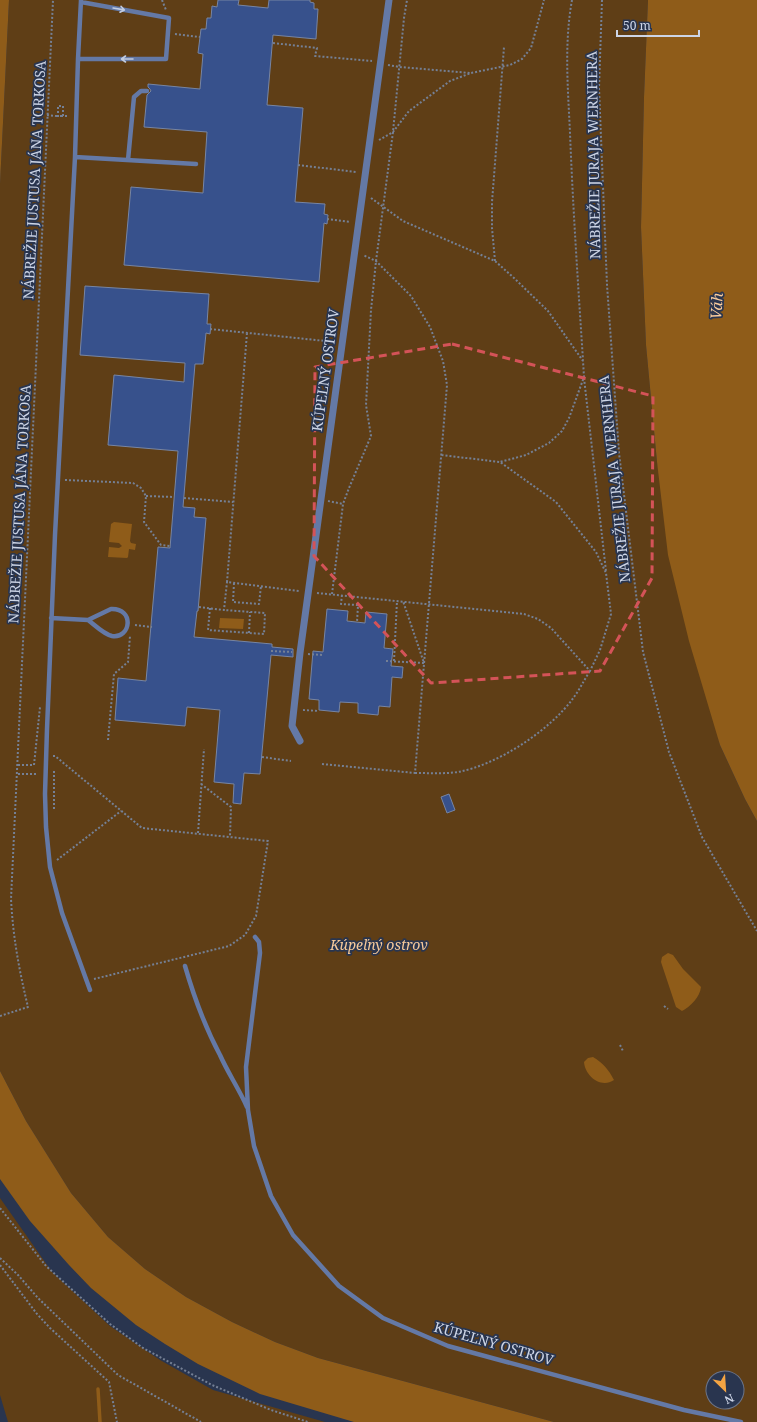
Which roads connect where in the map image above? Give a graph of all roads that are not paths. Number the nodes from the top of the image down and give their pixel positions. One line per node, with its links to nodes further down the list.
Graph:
1 (389, 0): 10 (street, KÚPEĽNÝ OSTROV)
2 (81, 1): 3 (lane); 3 (lane, one-way to 3)
3 (78, 59): 5 (lane)
4 (147, 91): 6 (lane)
5 (75, 157): 6 (lane); 8 (lane)
6 (128, 160): 7 (lane)
7 (196, 164)
8 (51, 618): 9 (lane); 13 (lane)
9 (88, 620): 9 (lane)
10 (300, 741)
11 (255, 937): 14 (lane, KÚPEĽNÝ OSTROV)
12 (185, 966): 14 (lane)
13 (90, 990)
14 (248, 1110): 15 (lane, KÚPEĽNÝ OSTROV)
15 (741, 1422)

